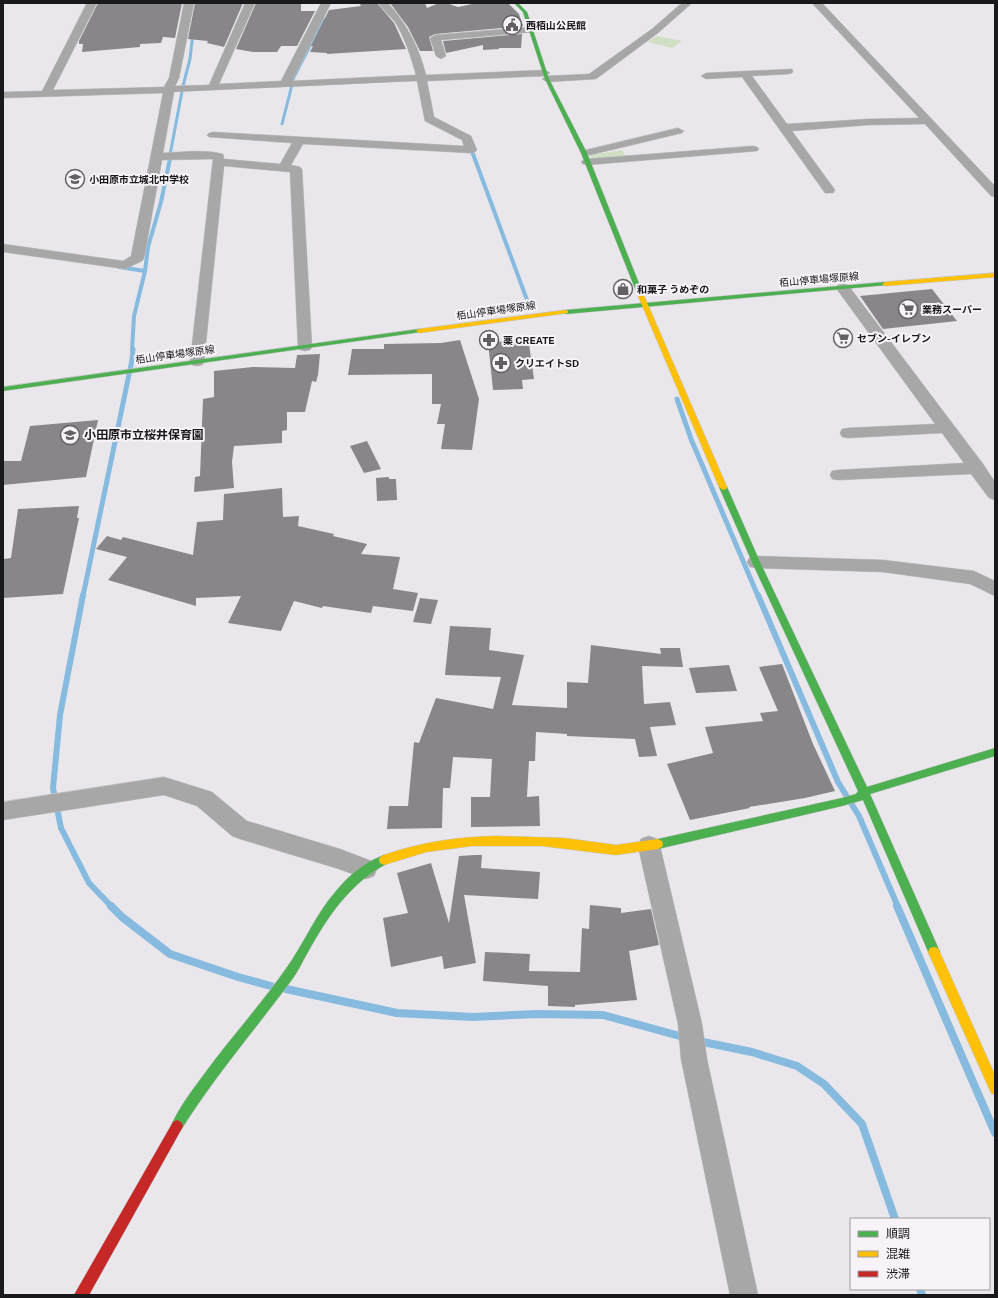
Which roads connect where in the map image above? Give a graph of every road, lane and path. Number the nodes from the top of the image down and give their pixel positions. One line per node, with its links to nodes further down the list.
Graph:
1 (92, 3): 19 (street)
2 (189, 3): 18 (street)
3 (250, 3): 17 (street)
4 (326, 3): 16 (street)
5 (383, 3): 15 (street)
6 (516, 3): 9 (street)
7 (687, 3): 13 (street)
8 (817, 3): 21 (street)
9 (531, 30): 10 (street); 13 (street)
10 (441, 56)
11 (788, 71): 12 (street)
12 (745, 74): 14 (street); 22 (street)
13 (546, 76): 15 (street); 28 (street)
14 (706, 76)
15 (423, 77): 16 (street); 25 (street)
16 (285, 84): 17 (street)
17 (213, 87): 18 (street)
18 (170, 89): 19 (street); 27 (street)
19 (46, 94): 20 (street)
20 (3, 95)
21 (927, 121): 22 (street); 32 (street)
22 (784, 128): 31 (street)
23 (678, 131): 28 (street)
24 (213, 135): 25 (street)
25 (299, 140): 30 (street)
26 (753, 149): 28 (street)
27 (157, 157): 29 (street); 33 (street)
28 (586, 158): 36 (street)
29 (218, 162): 30 (street); 38 (street)
30 (284, 168): 37 (street)
31 (829, 190)
32 (995, 193)
33 (4, 252)
34 (995, 275): 35 (street, 栢山停車場塚原線)
35 (843, 288): 36 (street, 栢山停車場塚原線); 40 (street)
36 (644, 305): 37 (street, 栢山停車場塚原線); 45 (street)
37 (305, 347): 38 (street, 栢山停車場塚原線)
38 (197, 362): 39 (street, 栢山停車場塚原線)
39 (3, 388)
40 (946, 428): 41 (street); 42 (street)
41 (848, 433)
42 (976, 468): 43 (street); 44 (street)
43 (838, 475)
44 (995, 494)
45 (756, 562): 46 (street); 48 (street)
46 (995, 589)
47 (995, 752): 48 (street)
48 (862, 795): 50 (street); 52 (street)
49 (3, 811): 51 (street)
50 (649, 846): 51 (street); 54 (street)
51 (366, 869): 53 (street)
52 (995, 1089)
53 (80, 1295)
54 (744, 1295)

